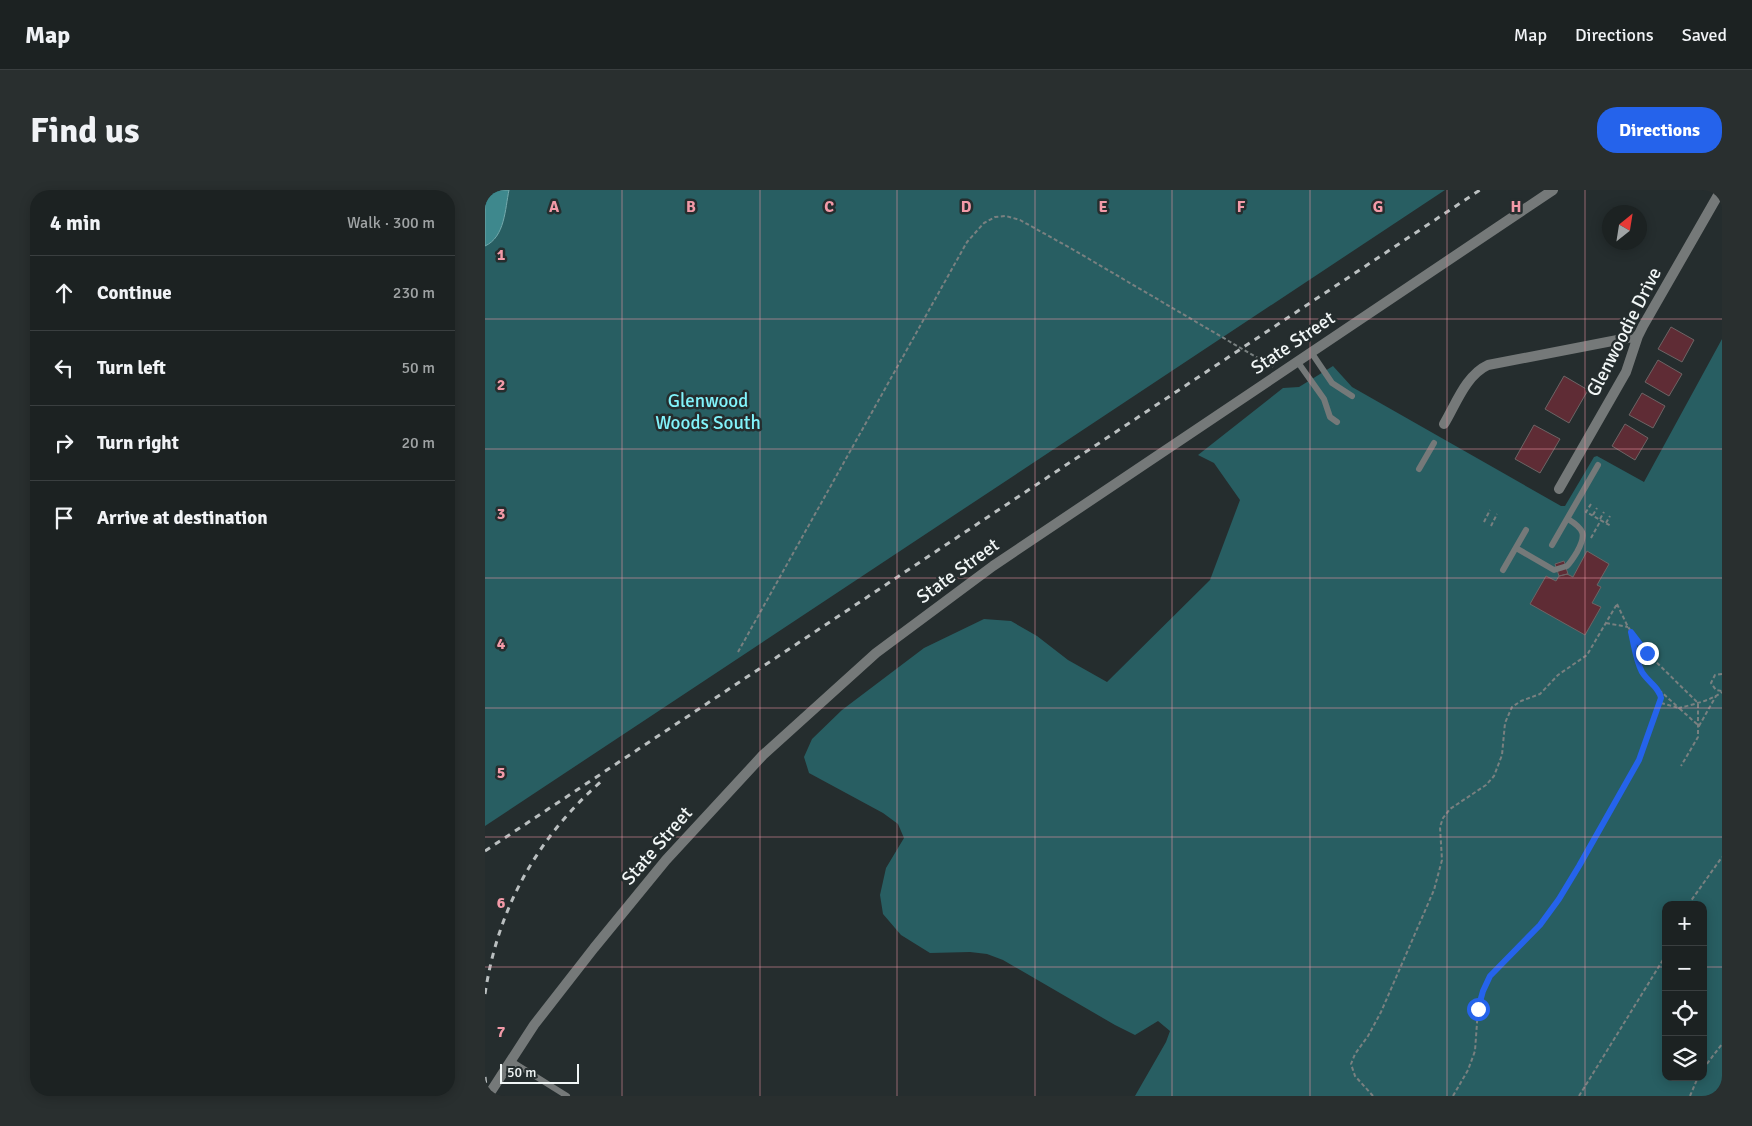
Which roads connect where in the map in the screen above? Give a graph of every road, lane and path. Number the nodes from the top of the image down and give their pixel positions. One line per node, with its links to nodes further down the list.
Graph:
1 (1553, 190): 4 (street, State Street)
2 (1721, 190): 3 (street, Glenwoodie Drive)
3 (1638, 336): 9 (street); 13 (street, Glenwoodie Drive)
4 (1311, 352): 5 (street, State Street); 7 (lane)
5 (1297, 361): 6 (street, State Street); 8 (lane)
6 (1281, 373): 34 (path); 48 (street, State Street)
7 (1352, 396)
8 (1337, 422)
9 (1444, 424)
10 (1434, 443): 12 (lane)
11 (1598, 465): 21 (lane)
12 (1419, 469)
13 (1559, 489)
14 (1591, 504): 19 (path)
15 (1597, 508): 19 (path)
16 (1490, 510): 23 (path)
17 (1604, 512): 22 (path)
18 (1497, 514): 25 (path)
19 (1593, 516): 22 (path)
20 (1610, 516): 24 (path)
21 (1568, 518): 28 (lane); 29 (lane)
22 (1599, 519): 24 (path)
23 (1483, 522)
24 (1606, 524): 26 (path)
25 (1491, 526)
26 (1611, 526)
27 (1526, 530): 29 (lane)
28 (1552, 545)
29 (1516, 548): 30 (lane)
30 (1503, 570)
31 (1606, 623): 32 (path); 32 (path); 53 (path)
32 (1628, 627): 33 (path)
33 (1631, 632): 36 (path); 40 (path)
34 (738, 652)
35 (1722, 674): 37 (path)
36 (1657, 689): 39 (path); 41 (path)
37 (1722, 691): 38 (path)
38 (1716, 696): 40 (path); 42 (path)
39 (1661, 703): 41 (path); 54 (path)
40 (1698, 703): 41 (path); 42 (path)
41 (1679, 708): 42 (path)
42 (1699, 726): 43 (path)
43 (1681, 766)
44 (1722, 857): 45 (path)
45 (1691, 901)
46 (1662, 961): 55 (path)
47 (1722, 1044): 49 (path)
48 (511, 1060): 51 (street, State Street); 52 (lane)
49 (1707, 1065)
50 (1696, 1081): 56 (path)
51 (488, 1096)
52 (567, 1096)
53 (1373, 1096)
54 (1453, 1096)
55 (1579, 1096)
56 (1690, 1096)

